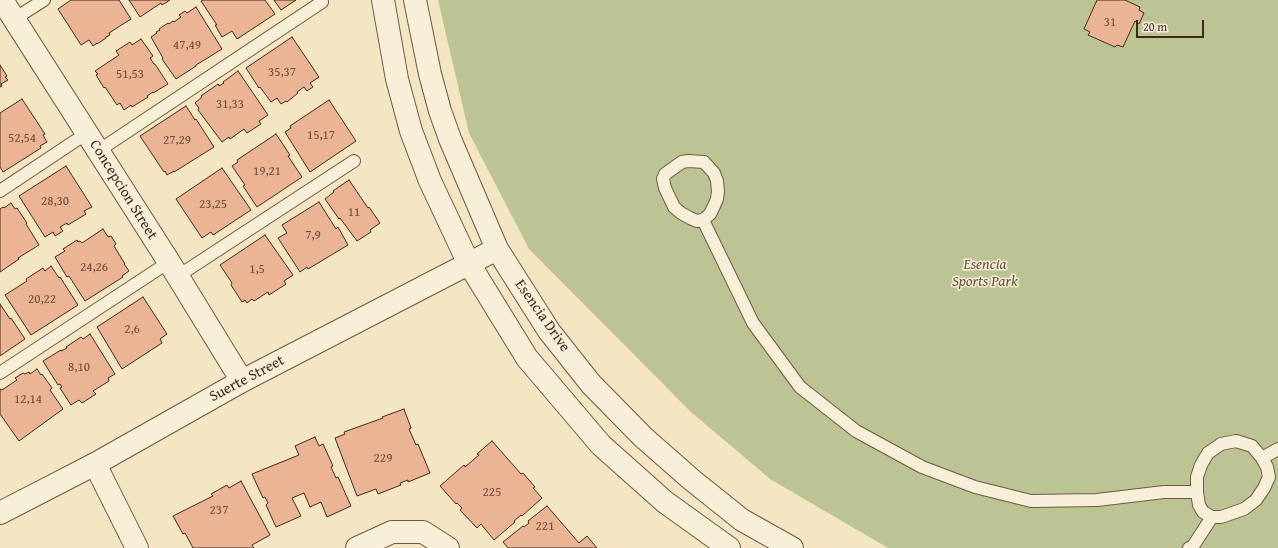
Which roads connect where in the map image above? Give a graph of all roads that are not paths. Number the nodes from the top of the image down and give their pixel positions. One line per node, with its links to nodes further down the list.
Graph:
1 (44, 0): 5 (lane)
2 (383, 0): 11 (street)
3 (415, 0): 10 (street, Esencia Drive)
4 (322, 2): 6 (lane)
5 (6, 9): 6 (street, Concepcion Street)
6 (93, 142): 8 (lane); 12 (street, Concepcion Street)
7 (354, 161): 12 (lane)
8 (0, 191)
9 (703, 220): 9 (lane); 18 (lane)
10 (497, 248): 11 (street, Suerte Street); 25 (street, Esencia Drive)
11 (468, 262): 14 (street, Suerte Street); 24 (street)
12 (173, 269): 13 (lane); 14 (street, Concepcion Street)
13 (0, 373)
14 (242, 381): 17 (street, Suerte Street)
15 (1278, 449): 16 (lane)
16 (1262, 458): 18 (lane); 20 (lane)
17 (95, 464): 19 (street, Suerte Street); 21 (street)
18 (1197, 492): 20 (lane)
19 (0, 513)
20 (1212, 517): 26 (lane)
21 (137, 548)
22 (357, 548): 23 (street)
23 (448, 548)
24 (729, 548)
25 (792, 548)
26 (1189, 548)

